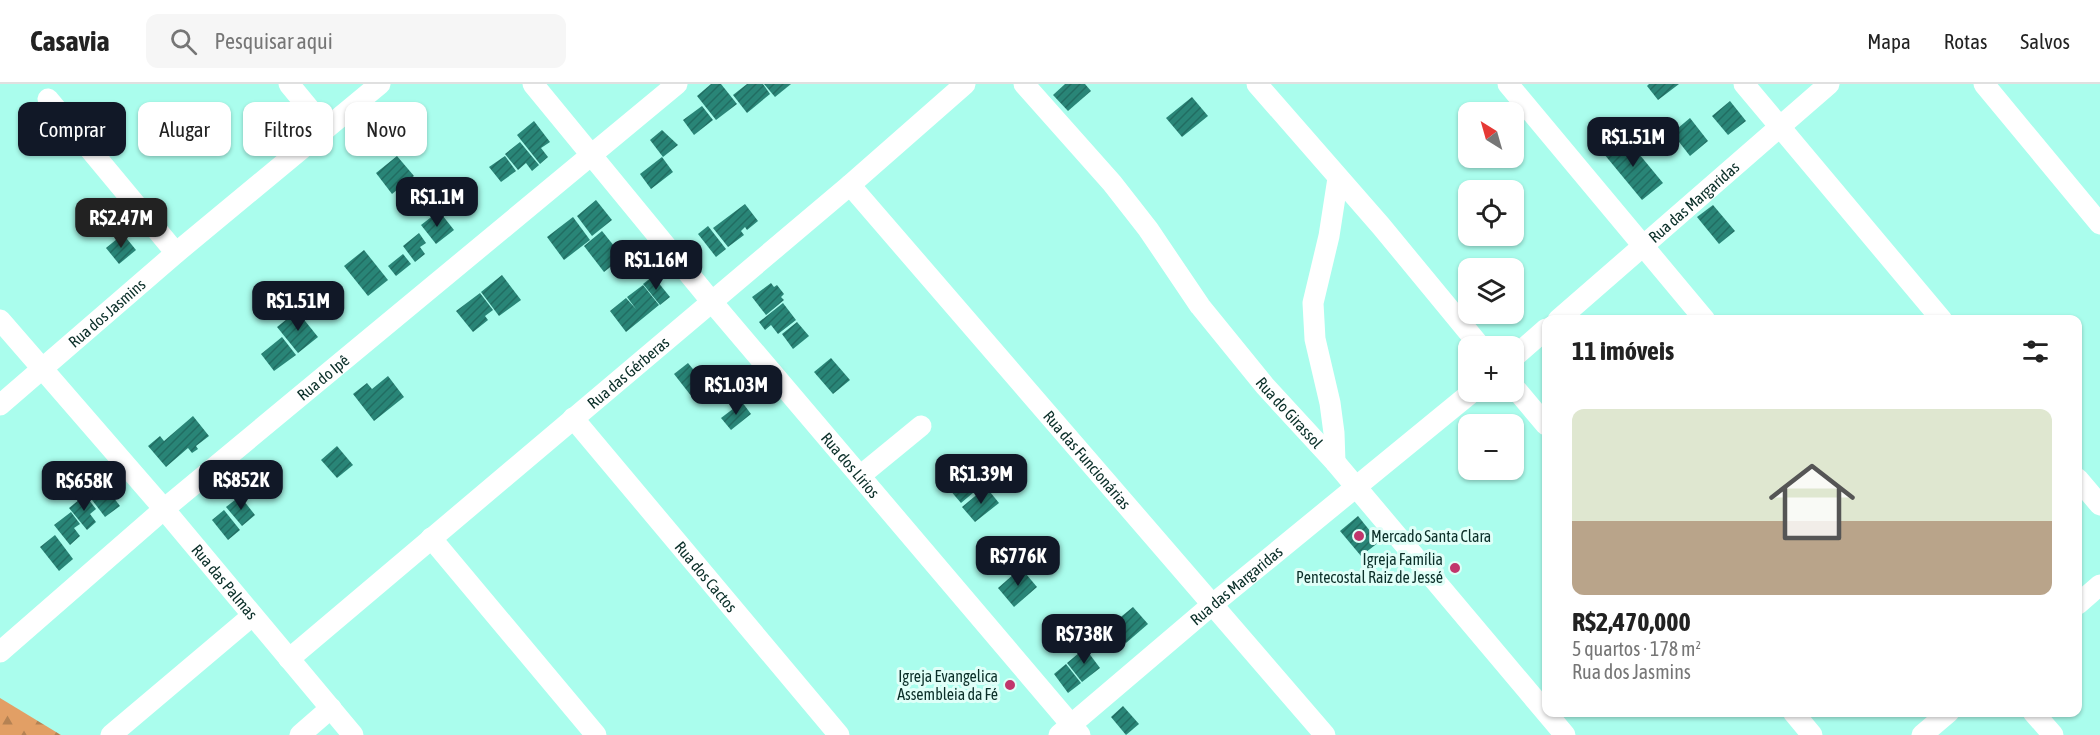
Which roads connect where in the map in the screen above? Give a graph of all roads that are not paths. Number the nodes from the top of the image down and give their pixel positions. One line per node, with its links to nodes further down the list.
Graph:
1 (289, 84): 13 (street)
2 (380, 84): 14 (street, Rua dos Jasmins)
3 (533, 84): 16 (street, Rua dos Lírios)
4 (677, 84): 16 (street, Rua do Ipê)
5 (965, 84): 19 (street, Rua das Gérberas)
6 (1024, 84): 38 (street, Rua do Girassol)
7 (1257, 84): 18 (street)
8 (1508, 84): 21 (street)
9 (1744, 84): 15 (street)
10 (1829, 84): 15 (street, Rua das Margaridas)
11 (1984, 84): 20 (street)
12 (48, 99): 22 (street)
13 (304, 102)
14 (333, 123)
15 (1778, 126): 21 (street, Rua das Margaridas); 26 (street)
16 (591, 153): 23 (street, Rua dos Lírios); 43 (street, Rua do Ipê)
17 (293, 156): 22 (street, Rua dos Jasmins)
18 (1338, 178): 29 (street); 38 (street)
19 (850, 185): 23 (street, Rua das Gérberas); 47 (street, Rua das Funcionárias)
20 (2100, 224)
21 (1645, 246): 24 (street, Rua das Margaridas); 25 (street)
22 (176, 252): 31 (street, Rua dos Jasmins)
23 (712, 302): 35 (street, Rua das Gérberas); 39 (street, Rua dos Lírios)
24 (1564, 315)
25 (1701, 315)
26 (1938, 315)
27 (0, 320): 31 (street, Rua das Palmas)
28 (1542, 332): 30 (street)
29 (1472, 336)
30 (1524, 348)
31 (42, 369): 34 (street, Rua dos Jasmins); 43 (street, Rua das Palmas)
32 (1524, 399): 36 (street)
33 (1460, 402): 41 (street, Rua das Margaridas)
34 (0, 405)
35 (573, 418): 44 (street, Rua das Gérberas); 62 (street, Rua dos Cactos)
36 (1542, 420)
37 (921, 426): 39 (street)
38 (1335, 462): 41 (street, Rua do Girassol)
39 (860, 476): 57 (street, Rua dos Lírios)
40 (2082, 484): 42 (street)
41 (1355, 486): 47 (street, Rua das Margaridas); 52 (street, Rua do Girassol)
42 (2100, 505)
43 (164, 509): 48 (street, Rua das Palmas); 49 (street, Rua do Ipê)
44 (431, 538): 50 (street, Rua das Gérberas); 61 (street)
45 (2100, 585): 46 (street)
46 (2082, 601)
47 (1213, 604): 57 (street, Rua das Margaridas); 63 (street, Rua das Funcionárias)
48 (252, 616): 50 (street, Rua das Palmas); 58 (street)
49 (0, 652)
50 (290, 659): 51 (street, Rua das Palmas)
51 (331, 708): 59 (street); 60 (street, Rua das Palmas)
52 (1542, 709)
53 (1549, 717): 64 (street, Rua do Girassol)
54 (1797, 717): 65 (street)
55 (1943, 717): 66 (street)
56 (2037, 717): 67 (street)
57 (1070, 732)
58 (111, 735)
59 (300, 735)
60 (353, 735)
61 (596, 735)
62 (839, 735)
63 (1325, 735)
64 (1564, 735)
65 (1812, 735)
66 (1922, 735)
67 (2053, 735)

